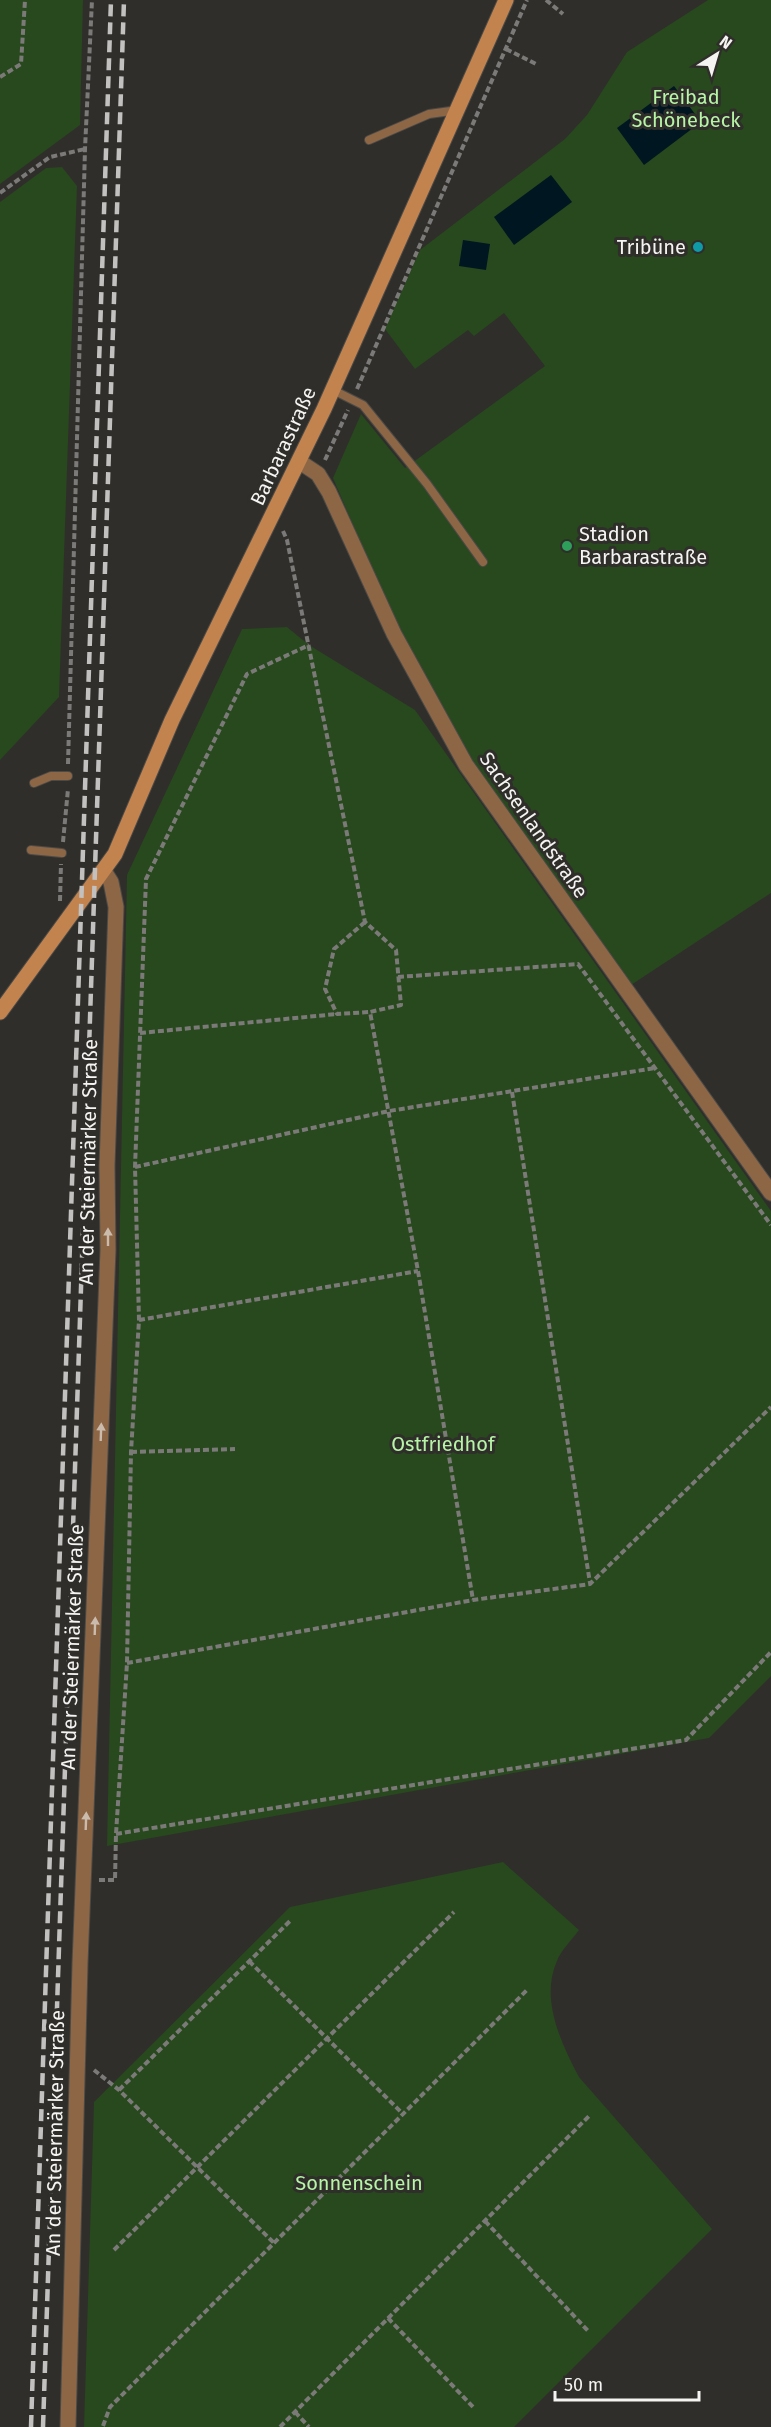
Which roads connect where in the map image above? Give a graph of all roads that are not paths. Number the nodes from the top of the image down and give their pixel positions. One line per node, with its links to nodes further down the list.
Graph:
1 (506, 0): 2 (street, Barbarastraße)
2 (458, 110): 3 (lane); 4 (street, Barbarastraße)
3 (369, 140)
4 (333, 390): 5 (street, Barbarastraße); 6 (lane)
5 (300, 462): 11 (street, Barbarastraße); 13 (street, Sachsenlandstraße)
6 (483, 562)
7 (68, 776): 8 (lane)
8 (34, 783)
9 (31, 850): 10 (lane)
10 (62, 853)
11 (104, 871): 12 (street, Barbarastraße); 14 (street, An der Steiermärker Straße, one-way to 11)
12 (0, 1012)
13 (771, 1193)
14 (68, 2427)

